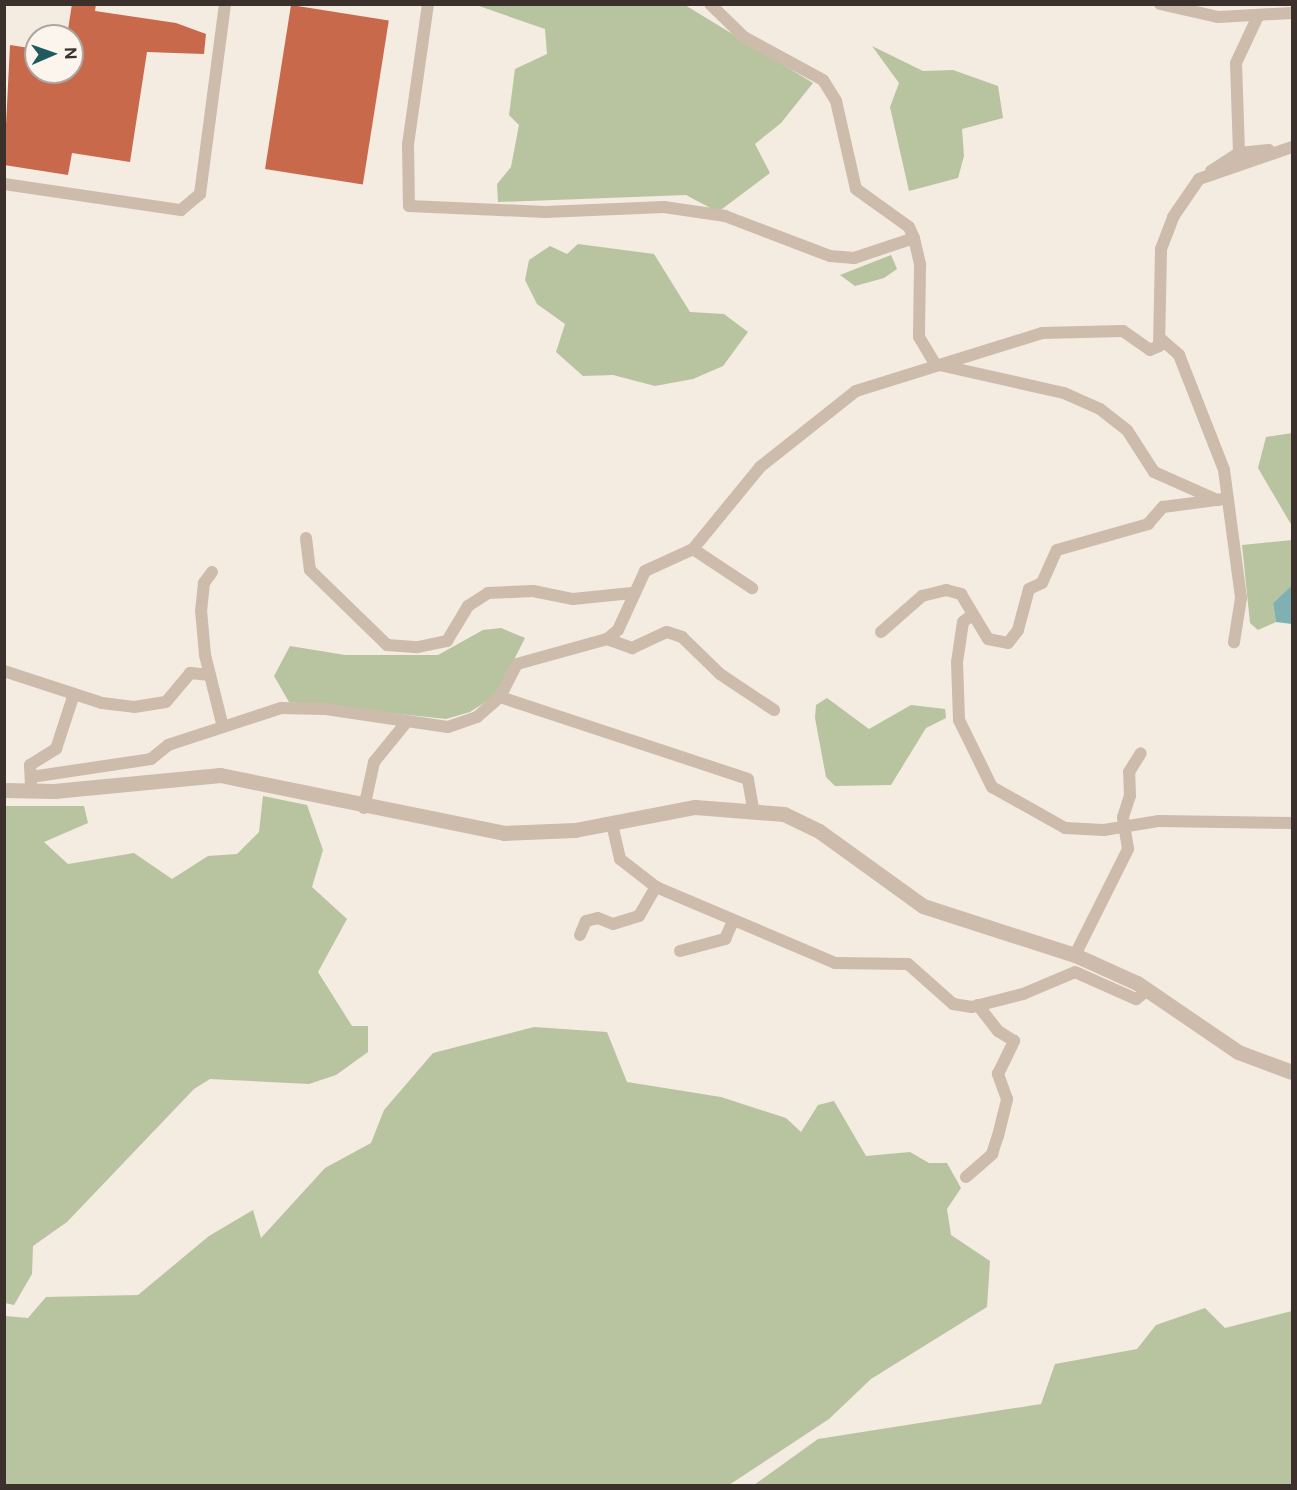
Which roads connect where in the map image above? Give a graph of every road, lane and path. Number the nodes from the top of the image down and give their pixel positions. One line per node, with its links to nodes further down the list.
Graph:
1 (225, 4): 11 (street)
2 (428, 4): 12 (street)
3 (710, 4): 12 (street)
4 (1160, 4): 6 (street)
5 (1293, 13): 6 (street)
6 (1258, 16): 9 (street)
7 (1293, 147): 8 (street)
8 (1280, 148): 9 (street); 10 (street)
9 (1239, 153): 10 (street)
10 (1199, 179): 13 (street)
11 (4, 184)
12 (914, 238): 14 (street)
13 (1162, 340): 14 (street); 15 (street)
14 (935, 364): 15 (street); 17 (street)
15 (1222, 499): 21 (street); 24 (street)
16 (306, 538): 20 (street)
17 (693, 549): 19 (street); 20 (street)
18 (212, 572): 26 (street)
19 (752, 588)
20 (632, 593): 23 (street)
21 (972, 615): 22 (street); 39 (street)
22 (881, 632)
23 (607, 639): 28 (street); 29 (street)
24 (1234, 642)
25 (4, 671): 27 (street)
26 (210, 675): 27 (street); 31 (street)
27 (74, 694): 33 (street)
28 (500, 697): 30 (street); 36 (street)
29 (774, 710)
30 (405, 724): 31 (street); 35 (street)
31 (223, 728): 33 (street)
32 (1141, 753): 39 (street)
33 (31, 784): 34 (street); 35 (street)
34 (4, 790)
35 (364, 808): 38 (street)
36 (753, 808): 38 (street); 44 (street)
37 (1293, 823): 39 (street)
38 (612, 824): 40 (street)
39 (1125, 828): 44 (street)
40 (656, 887): 41 (street); 42 (street)
41 (732, 923): 43 (street); 46 (street)
42 (580, 935)
43 (680, 951)
44 (1075, 955): 45 (street)
45 (1149, 990): 46 (street); 47 (street)
46 (978, 1005): 48 (street)
47 (1293, 1071)
48 (966, 1177)

